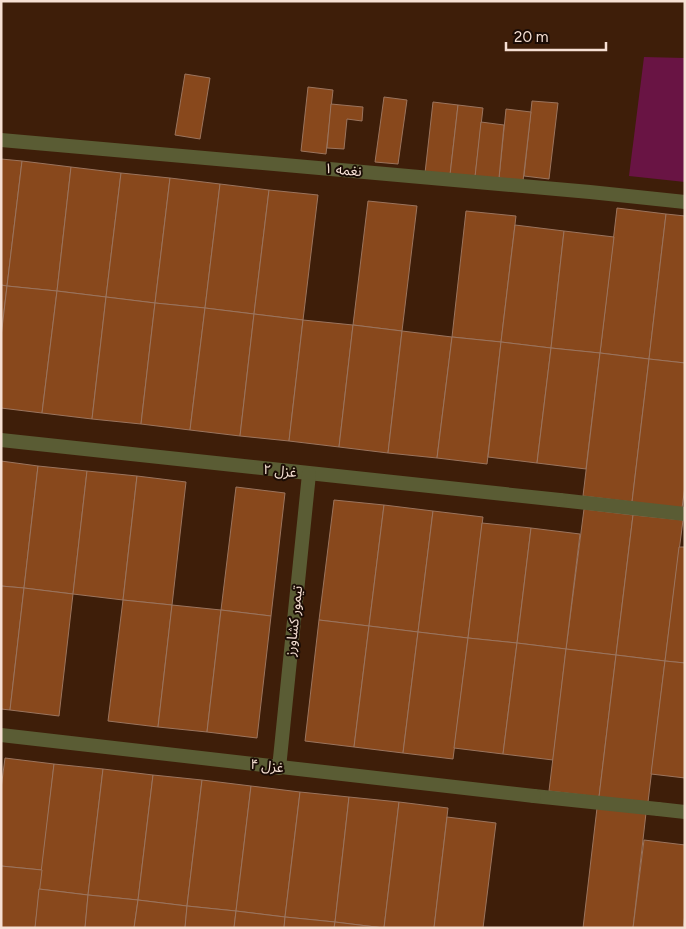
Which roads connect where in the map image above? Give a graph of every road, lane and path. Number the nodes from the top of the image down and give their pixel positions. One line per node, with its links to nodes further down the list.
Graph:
1 (1, 140): 2 (street, نغمه ۱)
2 (685, 202)
3 (1, 440): 4 (street, غزل ۲)
4 (309, 474): 5 (street, غزل ۲); 7 (street, تیمور کشاورز)
5 (685, 514)
6 (1, 735): 7 (street, غزل ۴)
7 (279, 768): 8 (street, غزل ۴)
8 (685, 812)

